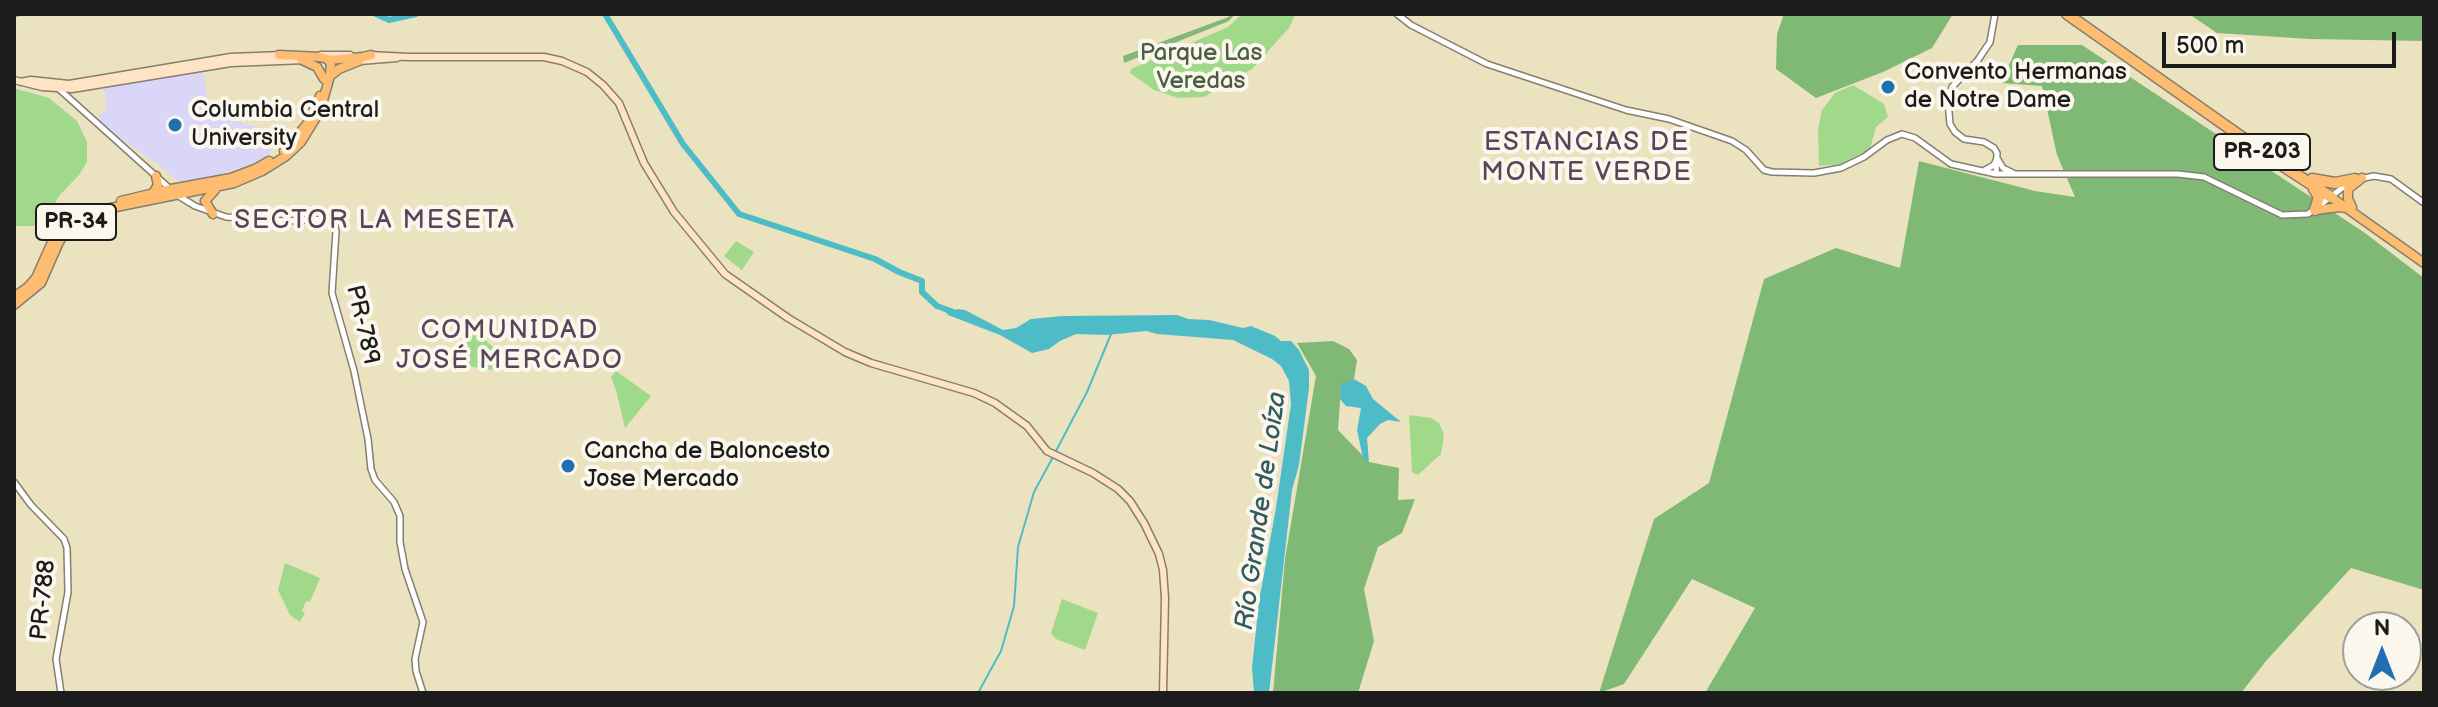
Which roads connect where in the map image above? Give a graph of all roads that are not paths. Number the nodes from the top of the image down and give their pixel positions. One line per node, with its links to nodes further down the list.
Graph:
1 (1397, 14): 20 (street)
2 (1995, 14): 19 (street)
3 (2067, 14): 25 (highway, PR-203)
4 (2075, 14): 25 (highway, PR-203)
5 (279, 55): 6 (main road); 9 (main road); 11 (main road)
6 (371, 55): 7 (main road); 9 (main road)
7 (409, 57): 10 (main road); 40 (main road)
8 (301, 60): 9 (main road); 11 (main road); 12 (main road)
9 (329, 60): 10 (main road); 12 (main road, PR-34)
10 (359, 61): 12 (main road)
11 (144, 74): 13 (main road); 17 (main road)
12 (327, 78): 26 (main road, PR-34); 27 (main road, PR-34)
13 (100, 79): 15 (main road); 16 (main road)
14 (18, 81): 15 (main road); 16 (main road)
15 (38, 81): 16 (main road)
16 (59, 89): 17 (main road); 18 (street, PR-789 / PR-789)
17 (72, 89): 18 (main road)
18 (67, 97): 23 (street, PR-789 / PR-789)
19 (1997, 158): 20 (street); 21 (street); 22 (street)
20 (1980, 171): 21 (street)
21 (1996, 174): 22 (street)
22 (2018, 175): 32 (street)
23 (156, 176): 27 (street, PR-789 / PR-789); 28 (main road)
24 (2359, 178): 25 (highway); 29 (street); 30 (street); 31 (main road)
25 (2310, 180): 29 (highway, PR-203); 32 (highway)
26 (227, 185): 27 (main road, PR-34); 33 (main road)
27 (174, 192): 28 (main road, PR-34); 33 (street, PR-789 / PR-789); 36 (main road, PR-34)
28 (153, 193): 35 (main road, PR-34)
29 (2333, 196): 31 (main road, PR-203); 32 (street)
30 (2424, 203)
31 (2350, 208): 32 (main road); 34 (main road, PR-203)
32 (2315, 210)
33 (213, 214): 39 (street, PR-789 / PR-789)
34 (2424, 260)
35 (14, 297)
36 (14, 305)
37 (14, 482): 38 (street, PR-788 / PR-788)
38 (61, 693)
39 (423, 693)
40 (1163, 693)

